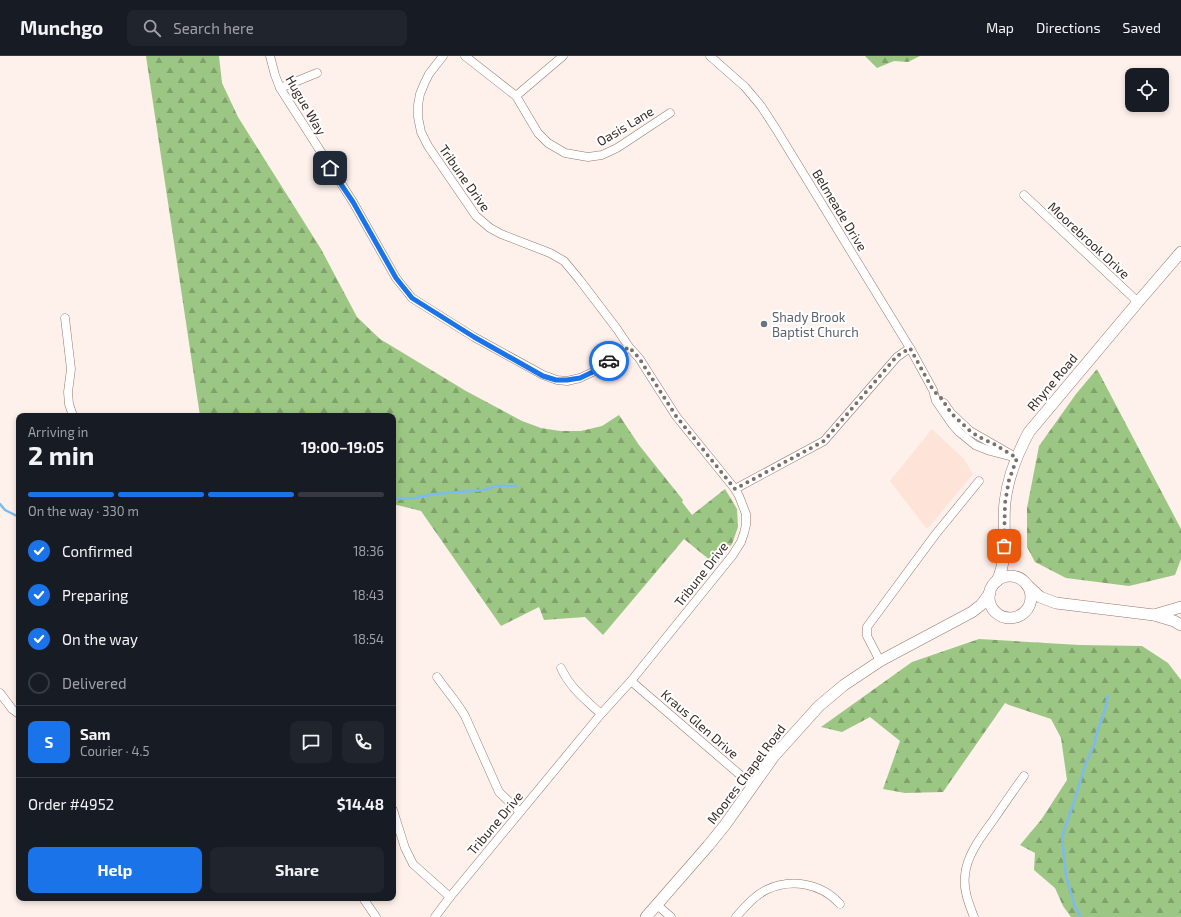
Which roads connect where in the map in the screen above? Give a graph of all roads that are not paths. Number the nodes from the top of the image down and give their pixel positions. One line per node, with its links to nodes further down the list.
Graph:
1 (270, 56): 7 (street, Hugue Way)
2 (443, 56): 14 (street, Tribune Drive)
3 (466, 56): 8 (street, Oasis Lane)
4 (563, 56): 8 (street)
5 (710, 56): 15 (street, Belmeade Drive)
6 (317, 73): 7 (street)
7 (280, 88): 14 (street, Hugue Way)
8 (516, 96): 9 (street, Oasis Lane)
9 (670, 112)
10 (1024, 195): 12 (street, Moorebrook Drive)
11 (1181, 252): 12 (main road, Rhyne Road)
12 (1138, 302): 17 (main road, Rhyne Road)
13 (65, 318): 16 (street)
14 (629, 347): 19 (street, Tribune Drive)
15 (910, 348): 17 (street, Belmeade Drive); 19 (street)
16 (72, 413)
17 (1017, 458): 20 (main road, Rhyne Road)
18 (979, 482): 31 (street)
19 (735, 489): 34 (street, Tribune Drive)
20 (1004, 557): 21 (main road, Rhyne Road); 22 (main road)
21 (997, 581): 22 (main road); 23 (main road)
22 (1025, 582): 24 (main road); 26 (main road)
23 (990, 593): 27 (main road, Moores Chapel Road); 29 (main road)
24 (1056, 602): 26 (main road); 28 (main road)
25 (1181, 607): 28 (main road)
26 (1026, 611): 29 (main road)
27 (972, 612): 29 (main road); 31 (main road, Moores Chapel Road)
28 (1154, 615): 30 (main road)
29 (1001, 616)
30 (1181, 625)
31 (880, 661): 39 (main road, Moores Chapel Road)
32 (561, 668): 37 (street)
33 (437, 677): 40 (street)
34 (631, 681): 37 (street, Tribune Drive); 39 (street, Kraus Glen Drive)
35 (0, 694): 36 (street)
36 (16, 712)
37 (601, 714): 40 (street, Tribune Drive)
38 (1024, 776): 51 (street)
39 (753, 786): 44 (main road, Moores Chapel Road)
40 (520, 812): 42 (street, Tribune Drive)
41 (396, 820): 42 (street)
42 (450, 897): 47 (street, Tribune Drive)
43 (365, 901): 46 (street)
44 (657, 904): 48 (main road, Moores Chapel Road); 49 (street)
45 (840, 904): 50 (street)
46 (376, 917)
47 (435, 917)
48 (646, 917)
49 (671, 917)
50 (736, 917)
51 (974, 917)

